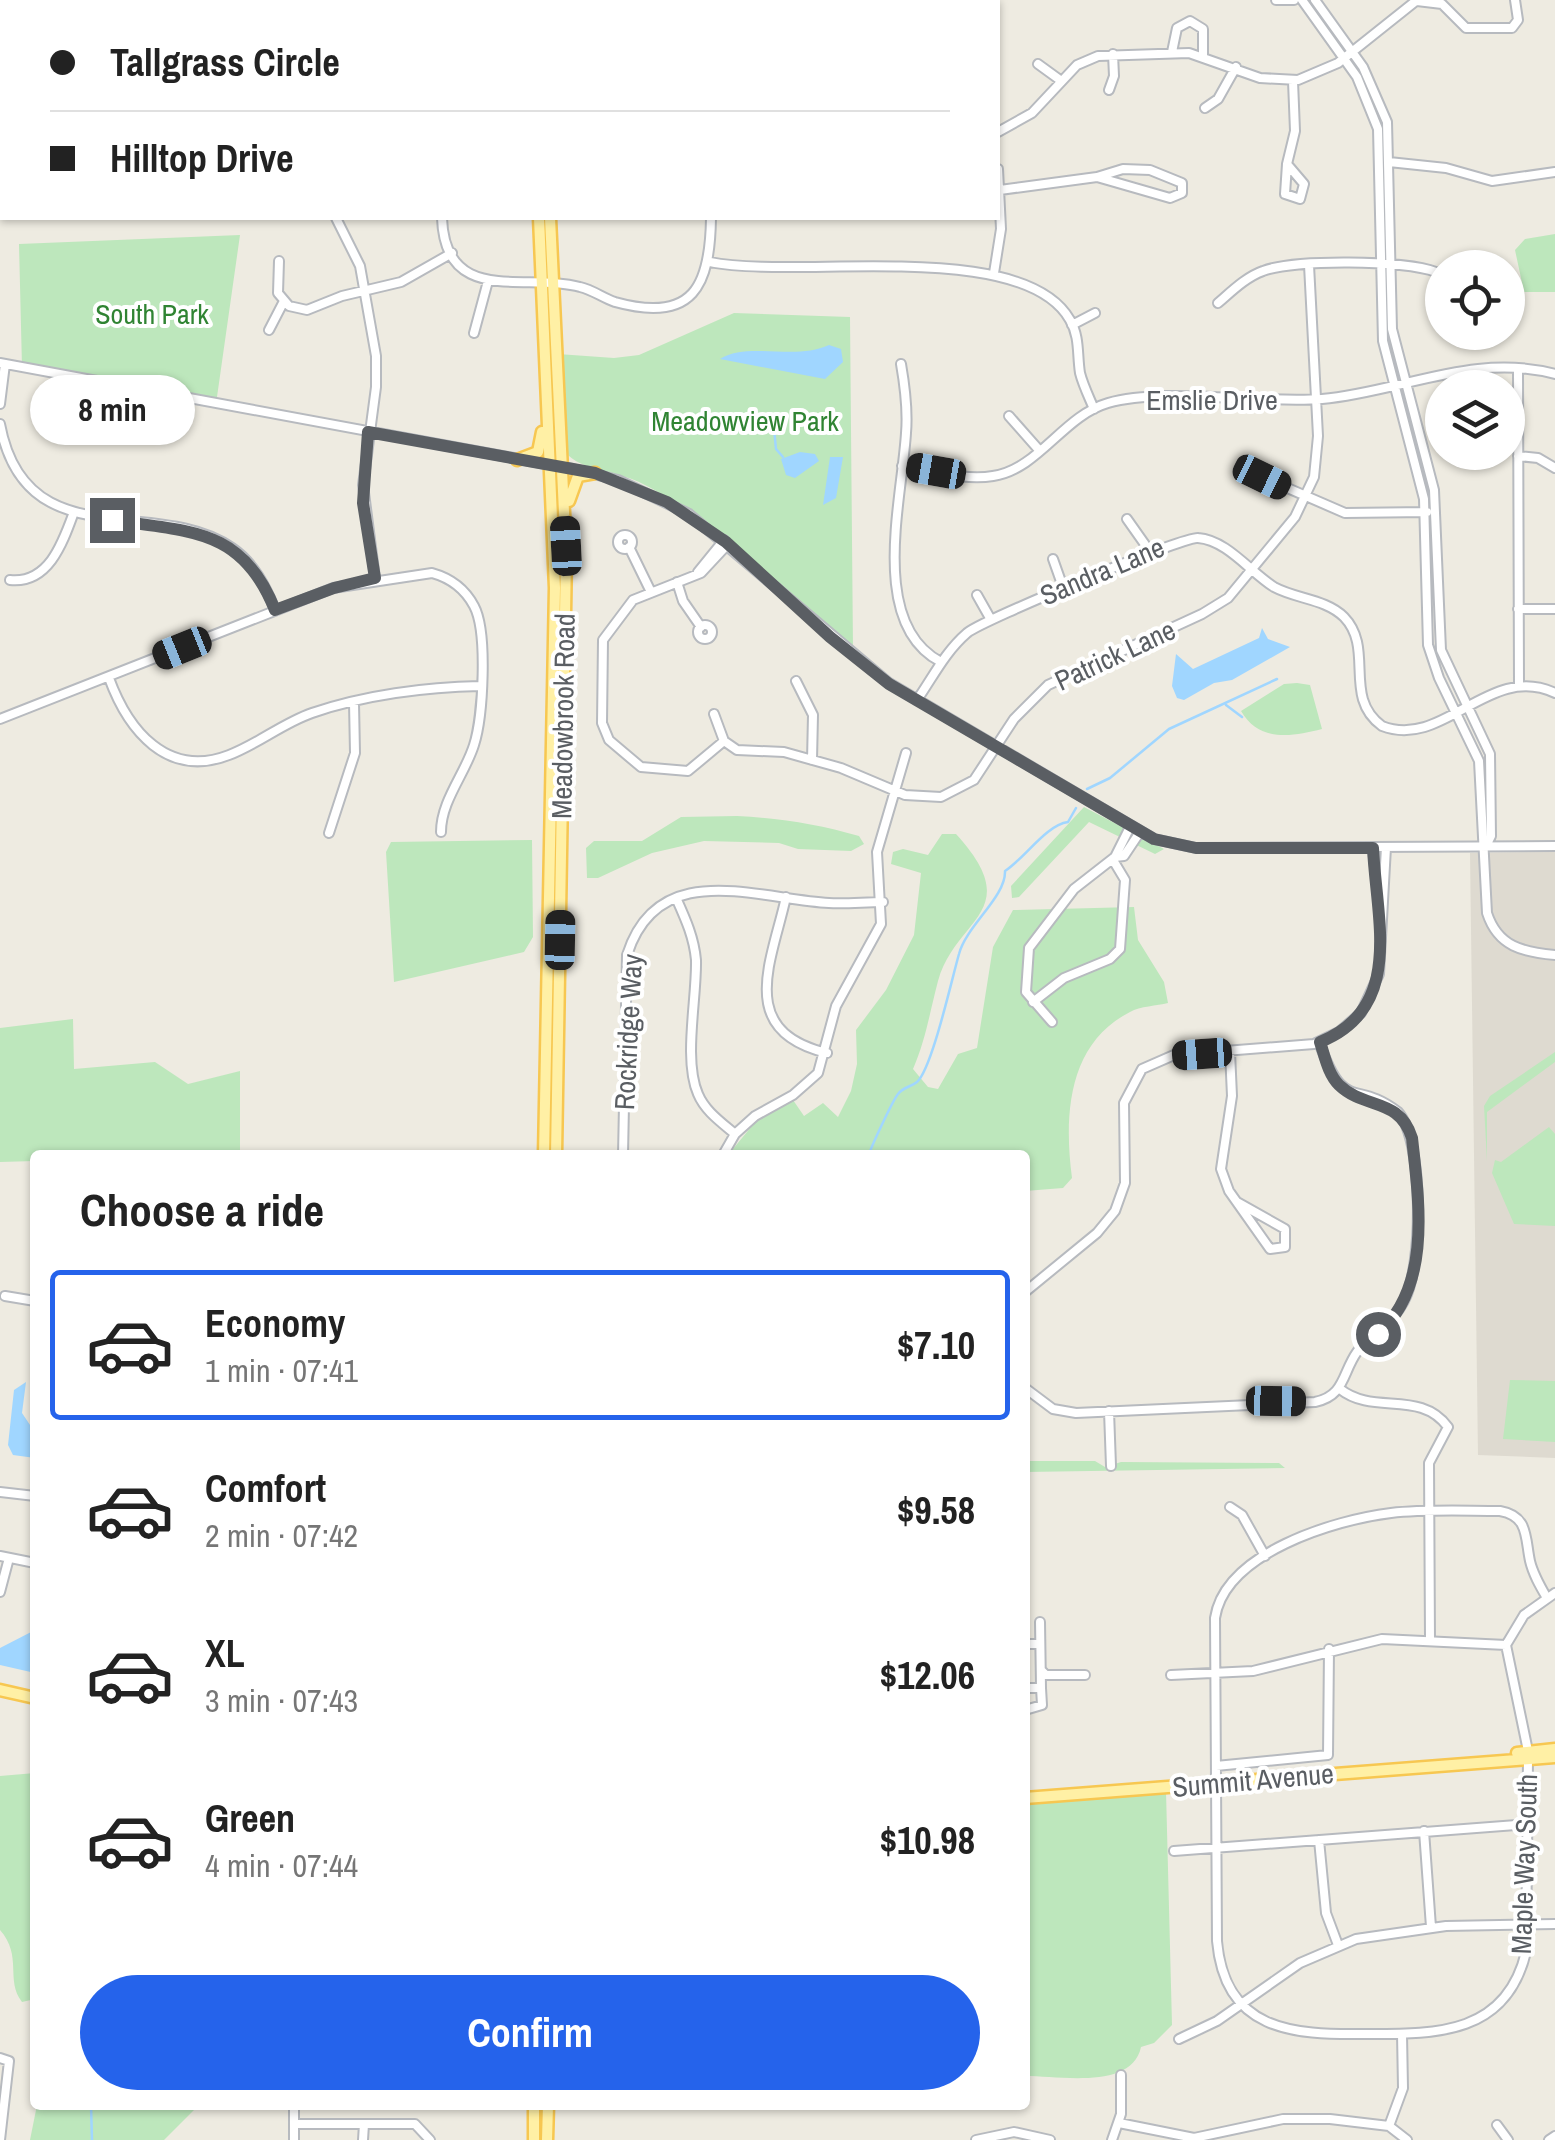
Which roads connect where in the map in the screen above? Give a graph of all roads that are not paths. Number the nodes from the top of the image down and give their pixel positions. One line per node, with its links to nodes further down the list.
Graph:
1 (1276, 0): 2 (street)
2 (1294, 0)
3 (1302, 0): 11 (street)
4 (1315, 0): 8 (street)
5 (1516, 0): 6 (street)
6 (1417, 1): 8 (street)
7 (1172, 52): 9 (street); 10 (street); 10 (street)
8 (1352, 52): 11 (street); 20 (street)
9 (1113, 54): 14 (street); 16 (street)
10 (1203, 55): 13 (street)
11 (1343, 58): 15 (street); 19 (street)
12 (1038, 64): 14 (street)
13 (1236, 67): 15 (street); 17 (street)
14 (1060, 80): 18 (street)
15 (1293, 80): 21 (street)
16 (1109, 90)
17 (1205, 108)
18 (1000, 131)
19 (1380, 162): 20 (street); 34 (street)
20 (1391, 162): 22 (street); 35 (street)
21 (1287, 164)
22 (1555, 172)
23 (1097, 178): 23 (street); 24 (street)
24 (1000, 190): 37 (street)
25 (337, 220): 40 (street)
26 (443, 220): 30 (street)
27 (539, 220): 39 (main road, Meadowbrook Road)
28 (550, 220): 39 (main road, Meadowbrook Road)
29 (711, 220): 32 (street)
30 (452, 253): 38 (street); 40 (street)
31 (279, 261): 41 (street)
32 (710, 262): 37 (street); 39 (street)
33 (1308, 265): 34 (street); 42 (street); 55 (street, Patrick Lane)
34 (1379, 266): 35 (street); 54 (street)
35 (1390, 266): 36 (street); 53 (street)
36 (1425, 271)
37 (994, 274): 44 (street)
38 (488, 281): 39 (street); 46 (street)
39 (546, 284): 51 (main road, Meadowbrook Road); 66 (main road, Meadowbrook Road)
40 (364, 290): 41 (street); 60 (street)
41 (284, 302): 45 (street)
42 (1218, 303)
43 (1095, 313): 44 (street)
44 (1072, 325): 57 (street)
45 (269, 330)
46 (474, 333)
47 (2, 363): 56 (street); 60 (street)
48 (901, 364): 65 (street)
49 (1525, 370): 50 (street, Emslie Drive)
50 (1555, 374)
51 (544, 376): 63 (main road); 64 (main road, Meadowbrook Road)
52 (1425, 376): 53 (street, Emslie Drive)
53 (1404, 382): 54 (street, Emslie Drive); 72 (street)
54 (1394, 384): 55 (street, Emslie Drive); 74 (street)
55 (1315, 400): 57 (street, Emslie Drive); 71 (street, Patrick Lane)
56 (0, 404)
57 (1094, 409): 61 (street, Emslie Drive)
58 (1009, 416): 61 (street)
59 (0, 424): 73 (street)
60 (368, 432): 63 (street); 84 (street)
61 (1039, 450): 65 (street, Emslie Drive)
62 (1525, 457): 67 (street)
63 (517, 460): 64 (street)
64 (549, 465): 66 (street); 78 (main road); 136 (main road, Meadowbrook Road)
65 (902, 466): 95 (street)
66 (562, 467): 69 (street); 78 (main road, Meadowbrook Road)
67 (1555, 468)
68 (1518, 470): 90 (street)
69 (595, 473): 76 (street); 78 (main road)
70 (1262, 477): 71 (street)
71 (1306, 498): 74 (street); 83 (street, Patrick Lane)
72 (1436, 511): 74 (street); 81 (street)
73 (74, 512): 85 (street); 92 (street)
74 (1424, 512): 80 (street)
75 (1127, 519): 79 (street)
76 (726, 542): 86 (street); 103 (street)
77 (629, 547): 87 (street)
78 (566, 550): 137 (main road, Meadowbrook Road)
79 (1151, 553): 83 (street, Sandra Lane); 88 (street, Sandra Lane)
80 (1426, 553): 81 (street); 97 (street)
81 (1437, 553): 96 (street)
82 (1053, 559): 88 (street)
83 (1253, 571): 106 (street, Sandra Lane); 110 (street, Patrick Lane)
84 (375, 578): 92 (street); 100 (street)
85 (10, 580)
86 (677, 582): 87 (street); 94 (street)
87 (650, 590): 109 (street)
88 (1064, 590): 93 (street, Sandra Lane)
89 (977, 595): 93 (street)
90 (1518, 609): 91 (street); 101 (street)
91 (1555, 609)
92 (275, 610): 98 (street)
93 (990, 618): 95 (street, Sandra Lane)
94 (701, 627)
95 (941, 662): 103 (street, Sandra Lane)
96 (1445, 663): 97 (street); 105 (street)
97 (1435, 668): 106 (street)
98 (109, 678): 104 (street); 108 (street)
99 (796, 681): 112 (street)
100 (480, 686): 104 (street); 117 (street)
101 (1519, 686): 102 (street); 105 (street)
102 (1555, 693)
103 (917, 700): 110 (street)
104 (354, 703): 119 (street)
105 (1466, 705): 106 (street); 114 (street)
106 (1457, 710): 113 (street)
107 (714, 714): 109 (street)
108 (0, 719)
109 (724, 741): 112 (street, Patrick Lane)
110 (996, 747): 115 (street, Patrick Lane); 116 (street)
111 (906, 753): 115 (street)
112 (812, 760): 115 (street, Patrick Lane)
113 (1480, 784): 114 (street); 120 (street)
114 (1492, 785): 120 (street)
115 (894, 792): 127 (street)
116 (1130, 828): 118 (street); 124 (street)
117 (441, 832)
118 (1140, 832): 122 (street); 124 (street)
119 (329, 833)
120 (1486, 846): 121 (street); 123 (street); 129 (street)
121 (1555, 846)
122 (1373, 848): 123 (street); 128 (street)
123 (1386, 848): 128 (street)
124 (1114, 858): 130 (street); 130 (street)
125 (786, 897): 126 (street, Rockridge Way); 127 (street, Rockridge Way); 134 (street)
126 (677, 900): 135 (street); 138 (street, Rockridge Way)
127 (883, 902): 134 (street)
128 (1380, 910): 132 (street)
129 (1555, 956)
130 (1033, 1002): 131 (street)
131 (1052, 1022)
132 (1320, 1042): 133 (street); 144 (street)
133 (1230, 1052): 140 (street); 141 (street)
134 (827, 1053): 135 (street)
135 (735, 1134): 139 (street)
136 (544, 1150)
137 (556, 1150)
138 (623, 1150)
139 (726, 1150)
140 (1237, 1202): 140 (street)
141 (1030, 1288)
142 (5, 1296): 143 (street)
143 (30, 1300)
144 (1340, 1389): 146 (street); 151 (street)
145 (1030, 1392): 146 (street)
146 (1109, 1411): 147 (street)
147 (1112, 1466)
148 (0, 1492): 149 (street)
149 (30, 1495)
150 (1230, 1506): 152 (street)
151 (1430, 1511): 152 (street); 156 (street); 158 (street)
152 (1265, 1556): 164 (street)
153 (5, 1557): 154 (street); 155 (street)
154 (30, 1562)
155 (0, 1592)
156 (1551, 1596): 161 (street)
157 (1040, 1622): 160 (street)
158 (1430, 1639): 161 (street); 162 (street)
159 (1030, 1644): 160 (street)
160 (1040, 1644): 163 (street)
161 (1506, 1644): 173 (street, Maple Way South)
162 (1329, 1649): 164 (street); 175 (street)
163 (1041, 1670): 165 (street); 168 (street)
164 (1215, 1674): 166 (street); 175 (street)
165 (1085, 1675)
166 (1171, 1675)
167 (1030, 1688): 168 (street)
168 (1041, 1688): 171 (street)
169 (0, 1690): 170 (main road)
170 (30, 1697)
171 (1030, 1709)
172 (1555, 1749): 173 (main road, Summit Avenue)
173 (1528, 1755): 174 (main road, Summit Avenue); 176 (main road, Summit Avenue); 178 (street, Maple Way South)
174 (1555, 1757)
175 (1216, 1766): 176 (street)
176 (1216, 1784): 177 (main road, Summit Avenue); 181 (street)
177 (1030, 1798)
178 (1528, 1824): 179 (street); 183 (street, Maple Way South)
179 (1424, 1832): 180 (street); 185 (street)
180 (1319, 1840): 181 (street); 186 (street)
181 (1216, 1848): 182 (street); 187 (street)
182 (1174, 1852)
183 (1528, 1924): 184 (street); 185 (street); 188 (street, Maple Way South)
184 (1555, 1924)
185 (1431, 1927): 186 (street)
186 (1338, 1945): 187 (street)
187 (1241, 2003): 188 (street, Maple Way South); 189 (street)
188 (1402, 2034): 199 (street)
189 (1181, 2037)
190 (4, 2059): 201 (street)
191 (1121, 2075): 195 (street)
192 (294, 2110): 196 (street)
193 (534, 2110): 206 (main road)
194 (548, 2110): 207 (main road)
195 (1119, 2123): 202 (street); 210 (street)
196 (294, 2124): 197 (street); 203 (street)
197 (364, 2124): 204 (street); 205 (street)
198 (1497, 2124): 212 (street)
199 (1389, 2126): 202 (street); 211 (street)
200 (1555, 2136): 213 (street)
201 (1, 2139)
202 (1200, 2139)
203 (294, 2140)
204 (363, 2140)
205 (430, 2140)
206 (534, 2140)
207 (547, 2140)
208 (976, 2140): 209 (street)
209 (1050, 2140)
210 (1112, 2140)
211 (1408, 2140)
212 (1508, 2140)
213 (1549, 2140)

